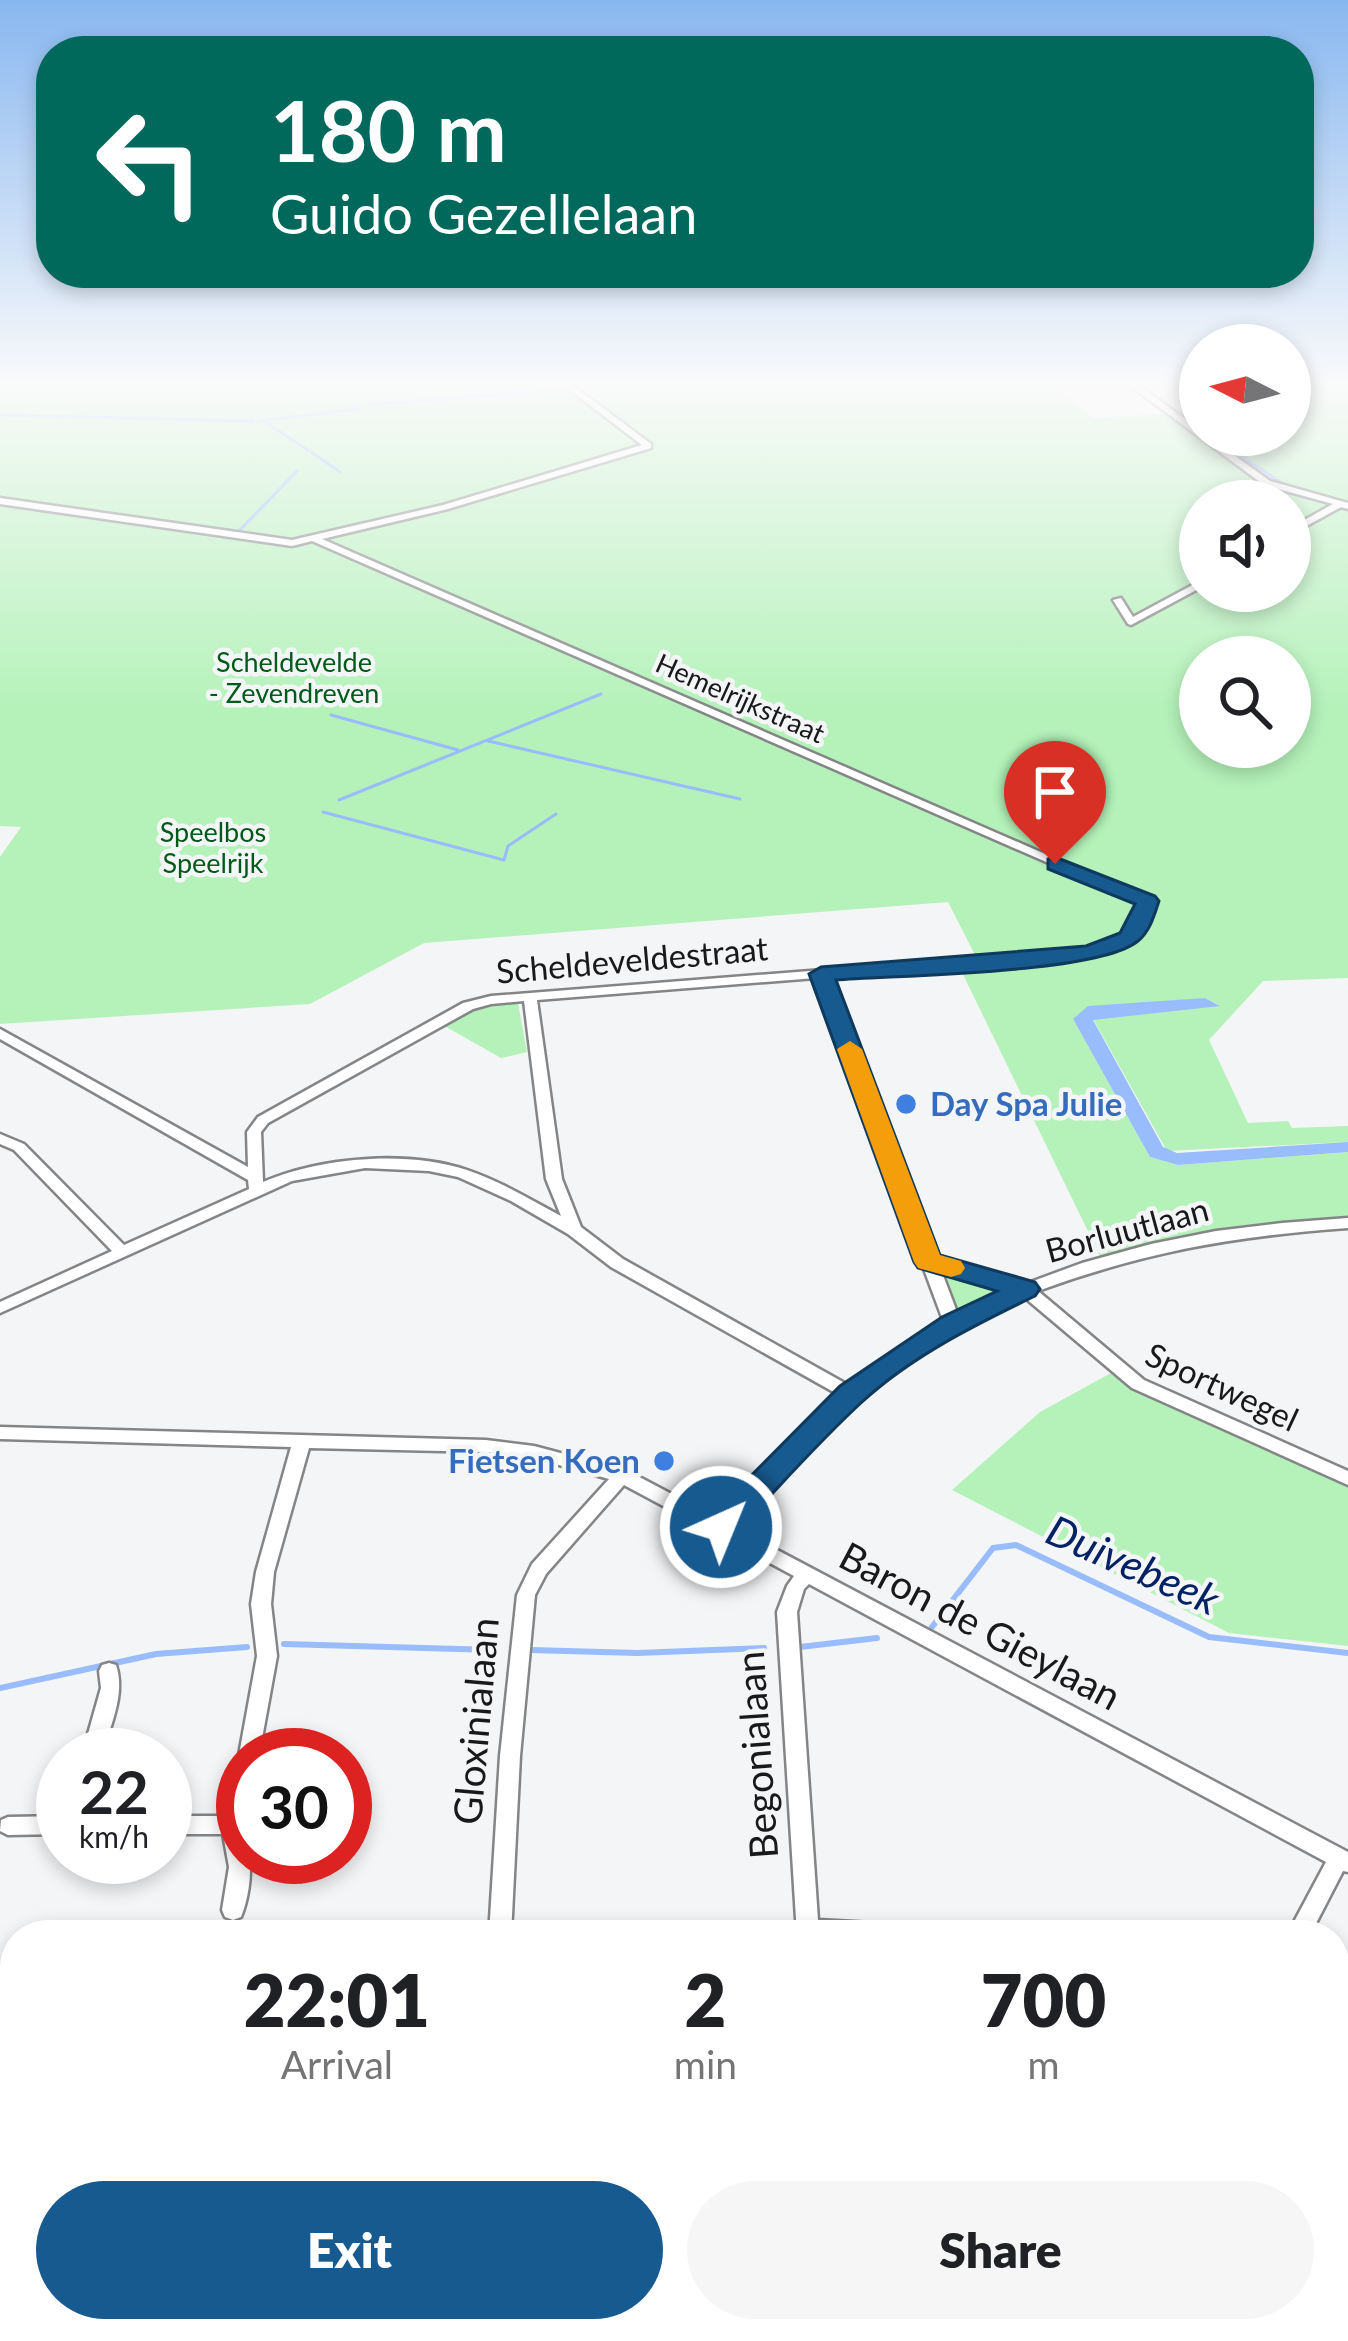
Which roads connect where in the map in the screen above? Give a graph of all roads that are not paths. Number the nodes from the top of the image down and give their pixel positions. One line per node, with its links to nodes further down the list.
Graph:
1 (491, 493): 6 (street, Hemelrijkstraat)
2 (1303, 493): 4 (street)
3 (0, 501): 6 (street, Hemelrijkstraat)
4 (1344, 505): 5 (street)
5 (1311, 522)
6 (315, 539): 9 (street, Hemelrijkstraat)
7 (1179, 596): 8 (street)
8 (1118, 600)
9 (1147, 901): 10 (street, Scheldeveldestraat)
10 (821, 974): 11 (street, Scheldeveldestraat); 18 (street)
11 (530, 997): 14 (street, Scheldeveldestraat); 16 (street)
12 (0, 1033): 14 (street)
13 (0, 1138): 17 (street)
14 (255, 1183): 16 (street); 17 (street)
15 (1348, 1223): 19 (street, Borluutlaan)
16 (574, 1230): 22 (street)
17 (122, 1252): 20 (street)
18 (928, 1262): 19 (street); 21 (street)
19 (1025, 1289): 21 (street, Borluutlaan); 26 (street, Sportwegel)
20 (0, 1309)
21 (952, 1324): 22 (street, Borluutlaan)
22 (851, 1394): 27 (street, Borluutlaan)
23 (0, 1432): 24 (street, Baron de Gieylaan)
24 (302, 1441): 25 (street, Baron de Gieylaan); 31 (street)
25 (622, 1475): 27 (street, Baron de Gieylaan); 37 (street, Gloxinialaan)
26 (1348, 1478)
27 (721, 1527): 28 (street, Baron de Gieylaan)
28 (807, 1574): 34 (street, Baron de Gieylaan); 38 (street, Begonialaan)
29 (110, 1671): 30 (street)
30 (100, 1728)
31 (255, 1728)
32 (36, 1825): 33 (street)
33 (8, 1826)
34 (1343, 1861): 39 (street)
35 (237, 1884): 36 (street)
36 (233, 1910)
37 (501, 1920)
38 (807, 1920)
39 (1307, 1920)

